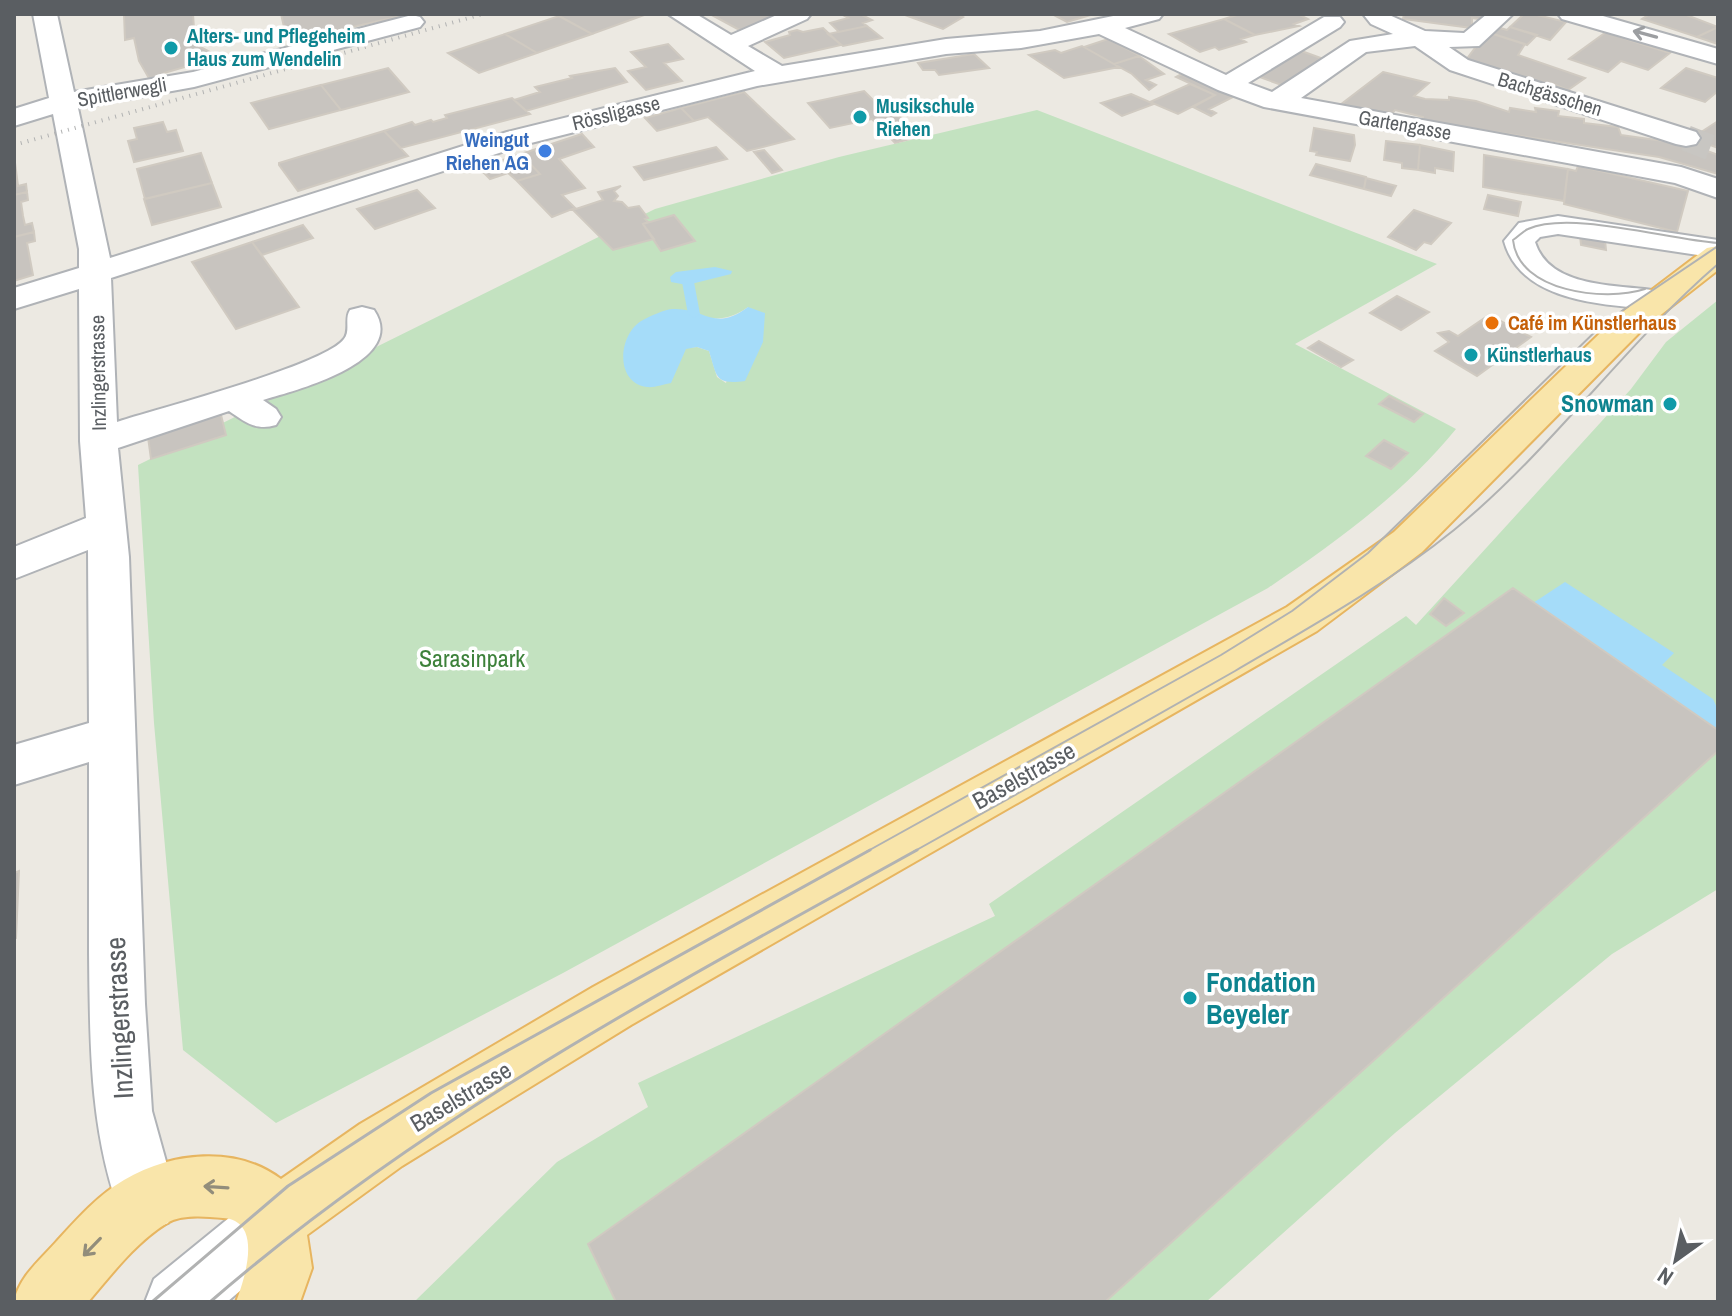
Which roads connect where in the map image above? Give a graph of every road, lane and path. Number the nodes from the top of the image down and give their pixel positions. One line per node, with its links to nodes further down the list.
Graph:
1 (45, 14): 22 (street, Inzlingerstrasse)
2 (680, 14): 13 (street)
3 (799, 14): 13 (street)
4 (1151, 14): 11 (street, Rössligasse)
5 (1375, 14): 12 (street)
6 (1501, 14): 12 (street)
7 (1570, 14): 17 (street, one-way to 7)
8 (1327, 18): 15 (street); 20 (street)
9 (412, 22): 18 (street, Spittlerwegli)
10 (971, 22): 14 (street)
11 (1103, 27): 14 (street, Rössligasse); 20 (street, Gartengasse)
12 (1420, 38): 15 (street); 24 (street, Bachgässchen)
13 (732, 44): 19 (street)
14 (949, 44): 19 (street, Rössligasse)
15 (1359, 46): 21 (street)
16 (211, 50): 18 (street)
17 (1718, 57)
18 (246, 64): 22 (street, Spittlerwegli)
19 (777, 74): 27 (street, Rössligasse)
20 (1227, 85): 21 (street, Gartengasse)
21 (1273, 101): 25 (street, Gartengasse)
22 (65, 102): 23 (street, Spittlerwegli); 27 (street, Inzlingerstrasse)
23 (14, 118)
24 (1686, 138)
25 (1718, 189)
26 (1718, 252): 29 (main road, Baselstrasse); 29 (street)
27 (95, 273): 28 (street, Rössligasse); 31 (street, Inzlingerstrasse)
28 (14, 299)
29 (1658, 300): 37 (main road, Baselstrasse)
30 (362, 317): 31 (street)
31 (99, 441): 32 (street, Inzlingerstrasse)
32 (106, 526): 33 (street); 34 (street, Inzlingerstrasse)
33 (14, 564)
34 (110, 736): 35 (street); 36 (street, Inzlingerstrasse)
35 (14, 765)
36 (146, 1201): 37 (main road, one-way to 36); 38 (main road, one-way to 38)
37 (273, 1222): 39 (street); 40 (main road)
38 (45, 1302)
39 (177, 1302)
40 (268, 1302)

